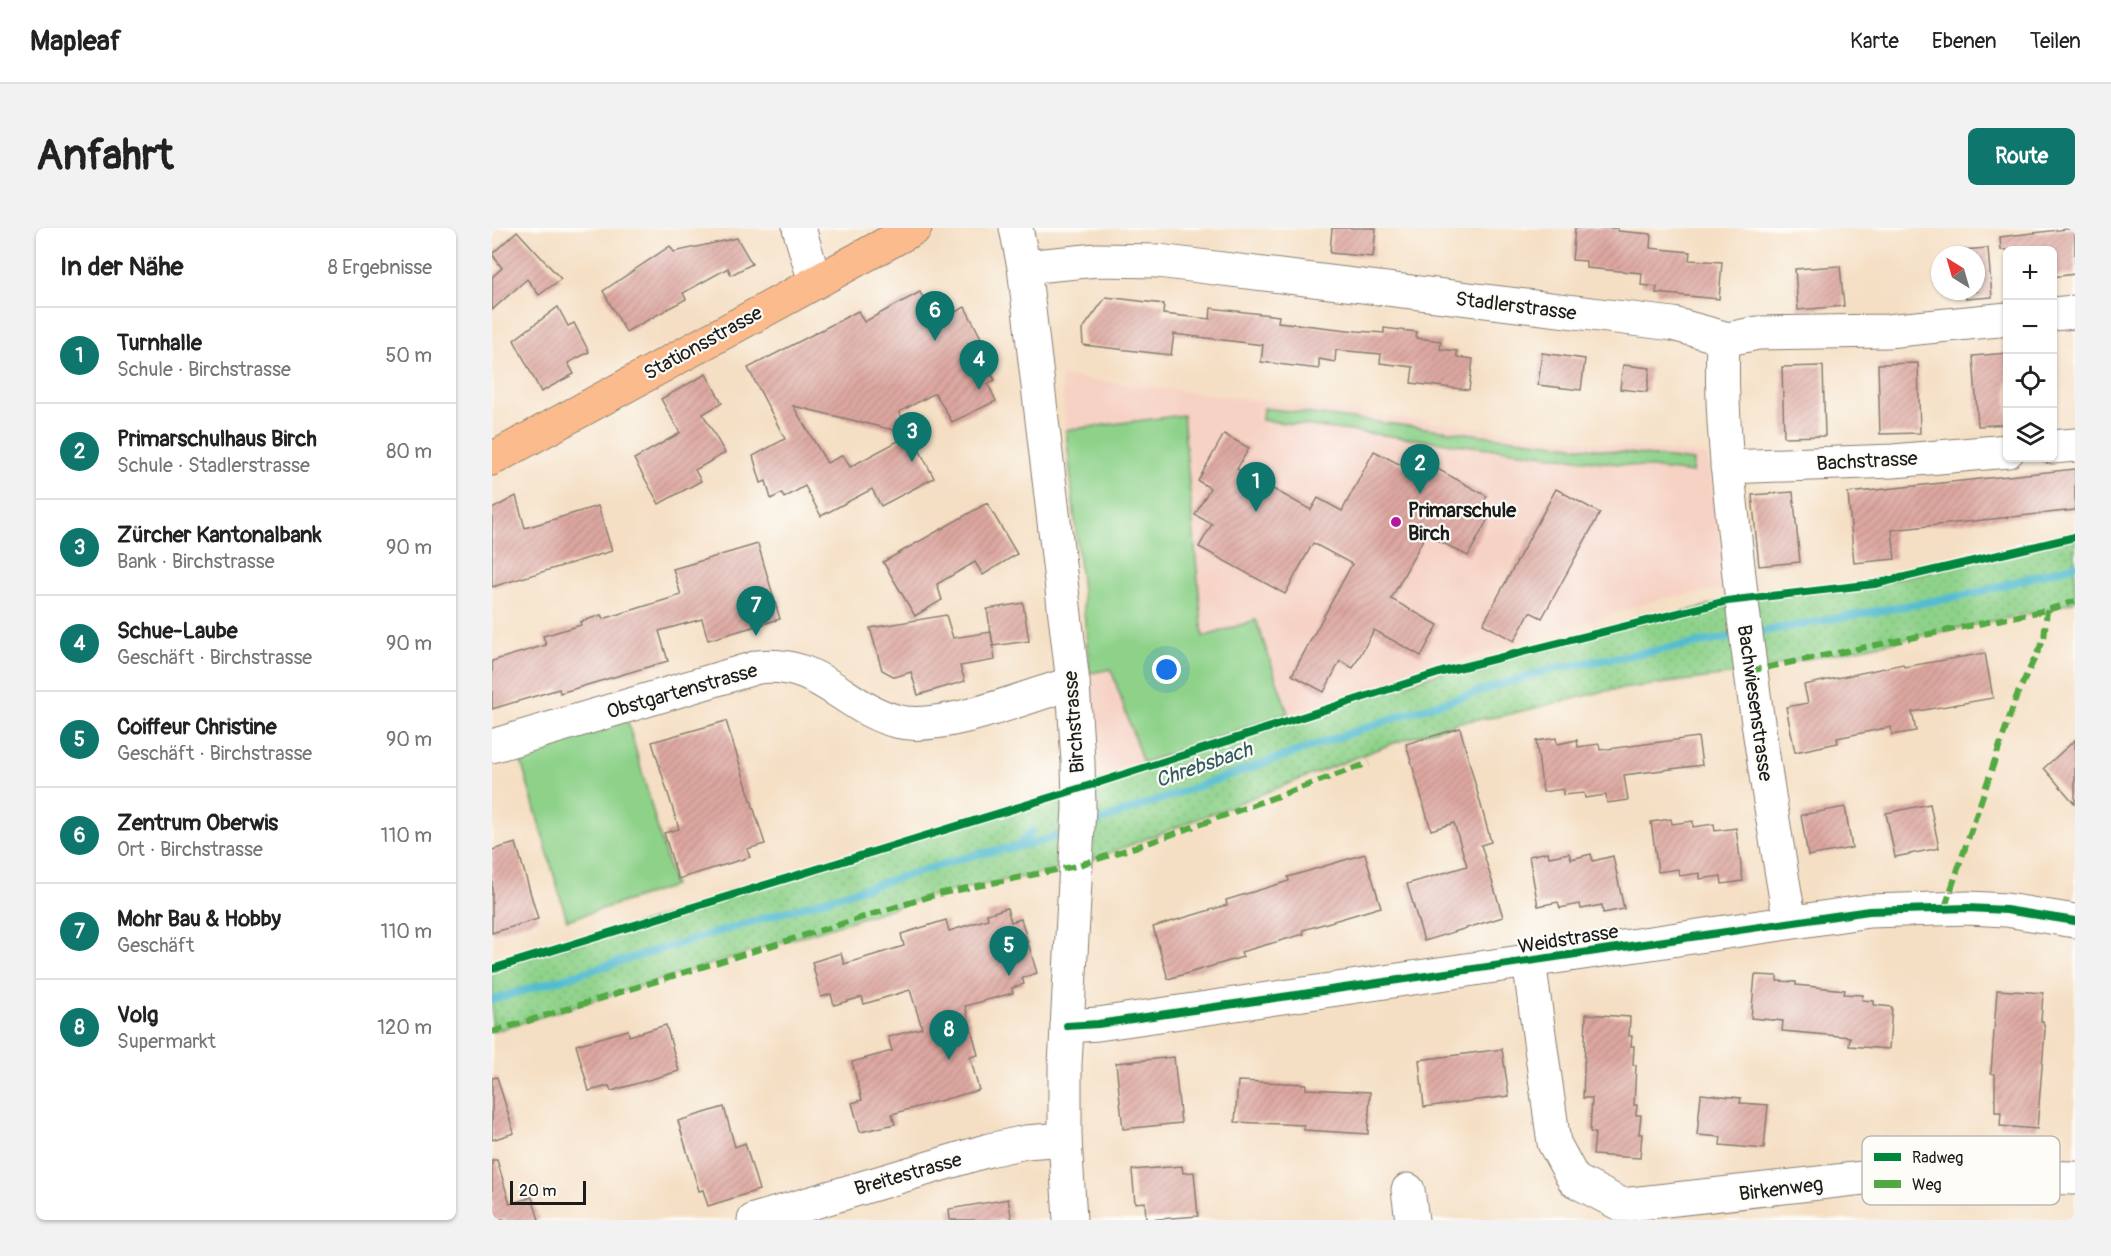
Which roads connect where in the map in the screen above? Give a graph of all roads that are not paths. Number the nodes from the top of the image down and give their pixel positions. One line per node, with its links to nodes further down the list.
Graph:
1 (799, 228): 5 (street)
2 (915, 228): 5 (main road, Stationsstrasse)
3 (1016, 228): 4 (street, Birchstrasse)
4 (1024, 267): 9 (street, Stadlerstrasse); 15 (street, Birchstrasse)
5 (815, 282): 13 (main road, Stationsstrasse)
6 (2075, 312): 7 (street)
7 (2057, 314)
8 (2003, 319): 9 (street, Stadlerstrasse)
9 (1723, 339): 14 (street, Bachwiesenstrasse)
10 (2075, 444): 11 (street)
11 (2057, 446)
12 (2003, 451): 14 (street, Bachstrasse)
13 (492, 459)
14 (1727, 467): 18 (street, Bachwiesenstrasse)
15 (1073, 683): 16 (street, Obstgartenstrasse); 20 (street, Birchstrasse)
16 (492, 746)
17 (2075, 921): 18 (street, Weidstrasse)
18 (1790, 922): 19 (street, Weidstrasse)
19 (1529, 961): 20 (street, Weidstrasse); 22 (street, Birkenweg)
20 (1067, 1026): 21 (street, Birchstrasse)
21 (1065, 1139): 25 (street, Breitestrasse); 26 (street, Birchstrasse)
22 (1862, 1178)
23 (2060, 1178): 24 (street, Birkenweg)
24 (2075, 1178)
25 (754, 1220)
26 (1070, 1220)

